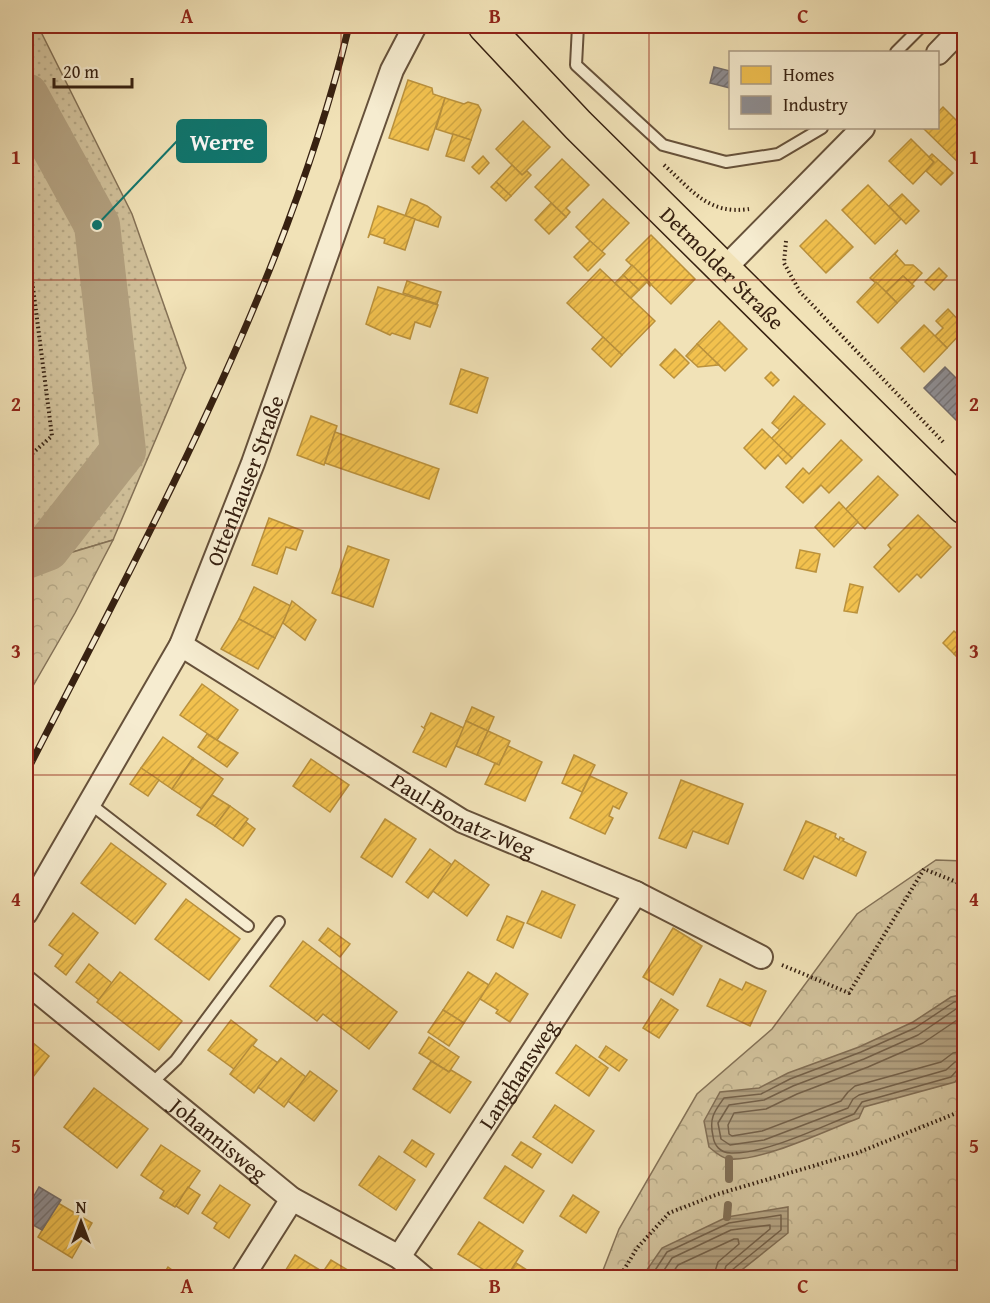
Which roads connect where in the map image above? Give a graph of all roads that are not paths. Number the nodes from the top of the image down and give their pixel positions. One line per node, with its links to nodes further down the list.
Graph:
1 (415, 26): 10 (street, Ottenhauser Straße)
2 (484, 26): 8 (main road, Detmolder Straße)
3 (578, 26): 6 (lane)
4 (922, 26): 5 (lane)
5 (897, 51)
6 (820, 129)
7 (862, 129): 8 (street)
8 (723, 270): 9 (main road, Detmolder Straße)
9 (964, 507)
10 (181, 645): 11 (street, Ottenhauser Straße); 12 (street, Paul-Bonatz-Weg)
11 (89, 803): 13 (street, Ottenhauser Straße); 15 (lane)
12 (636, 893): 16 (street, Paul-Bonatz-Weg); 20 (street, Langhansweg)
13 (26, 913)
14 (279, 922): 18 (lane)
15 (248, 926)
16 (761, 957)
17 (26, 982): 18 (street, Johannisweg)
18 (151, 1084): 19 (street, Johannisweg)
19 (292, 1199): 20 (street, Johannisweg); 21 (street)
20 (399, 1257): 22 (street, Johannisweg)
21 (242, 1278)
22 (423, 1278)

